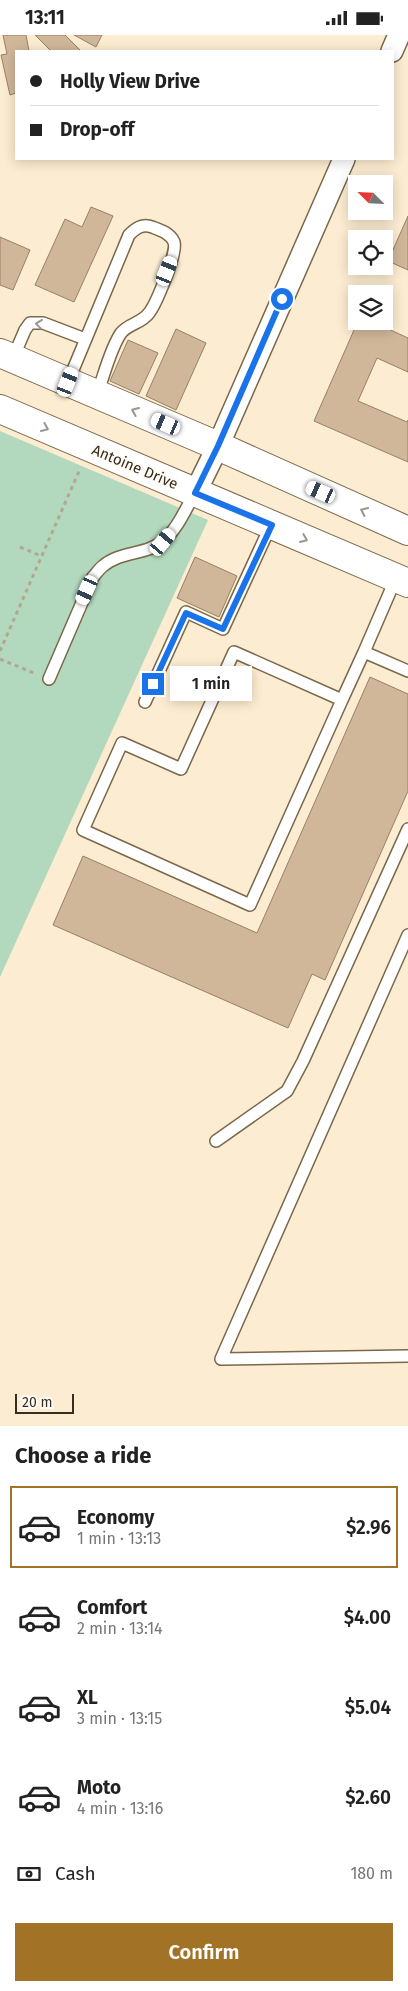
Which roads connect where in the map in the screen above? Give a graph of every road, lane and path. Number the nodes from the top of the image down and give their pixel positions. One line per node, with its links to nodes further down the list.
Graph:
1 (399, 35): 2 (street)
2 (392, 50)
3 (344, 160): 9 (street)
4 (85, 339): 5 (lane, one-way to 5); 6 (lane); 7 (lane)
5 (7, 355): 6 (main road)
6 (68, 382): 7 (main road)
7 (97, 394): 9 (main road, one-way to 7)
8 (0, 409): 10 (main road, Antoine Drive, one-way to 10)
9 (218, 446): 11 (street); 13 (main road, one-way to 9)
10 (90, 448): 11 (main road, Antoine Drive); 15 (path)
11 (195, 493): 12 (main road, Antoine Drive); 21 (lane)
12 (272, 525): 16 (main road, Antoine Drive, one-way to 16); 23 (lane)
13 (408, 531)
14 (20, 547): 15 (path)
15 (41, 556): 17 (path)
16 (402, 581): 18 (lane)
17 (0, 651)
18 (364, 652): 20 (lane); 22 (lane)
19 (0, 659): 21 (path)
20 (408, 671)
21 (49, 679)
22 (342, 700): 22 (lane)
23 (145, 702)
24 (408, 829): 26 (lane)
25 (408, 935): 27 (lane)
26 (216, 1141)
27 (408, 1356)

